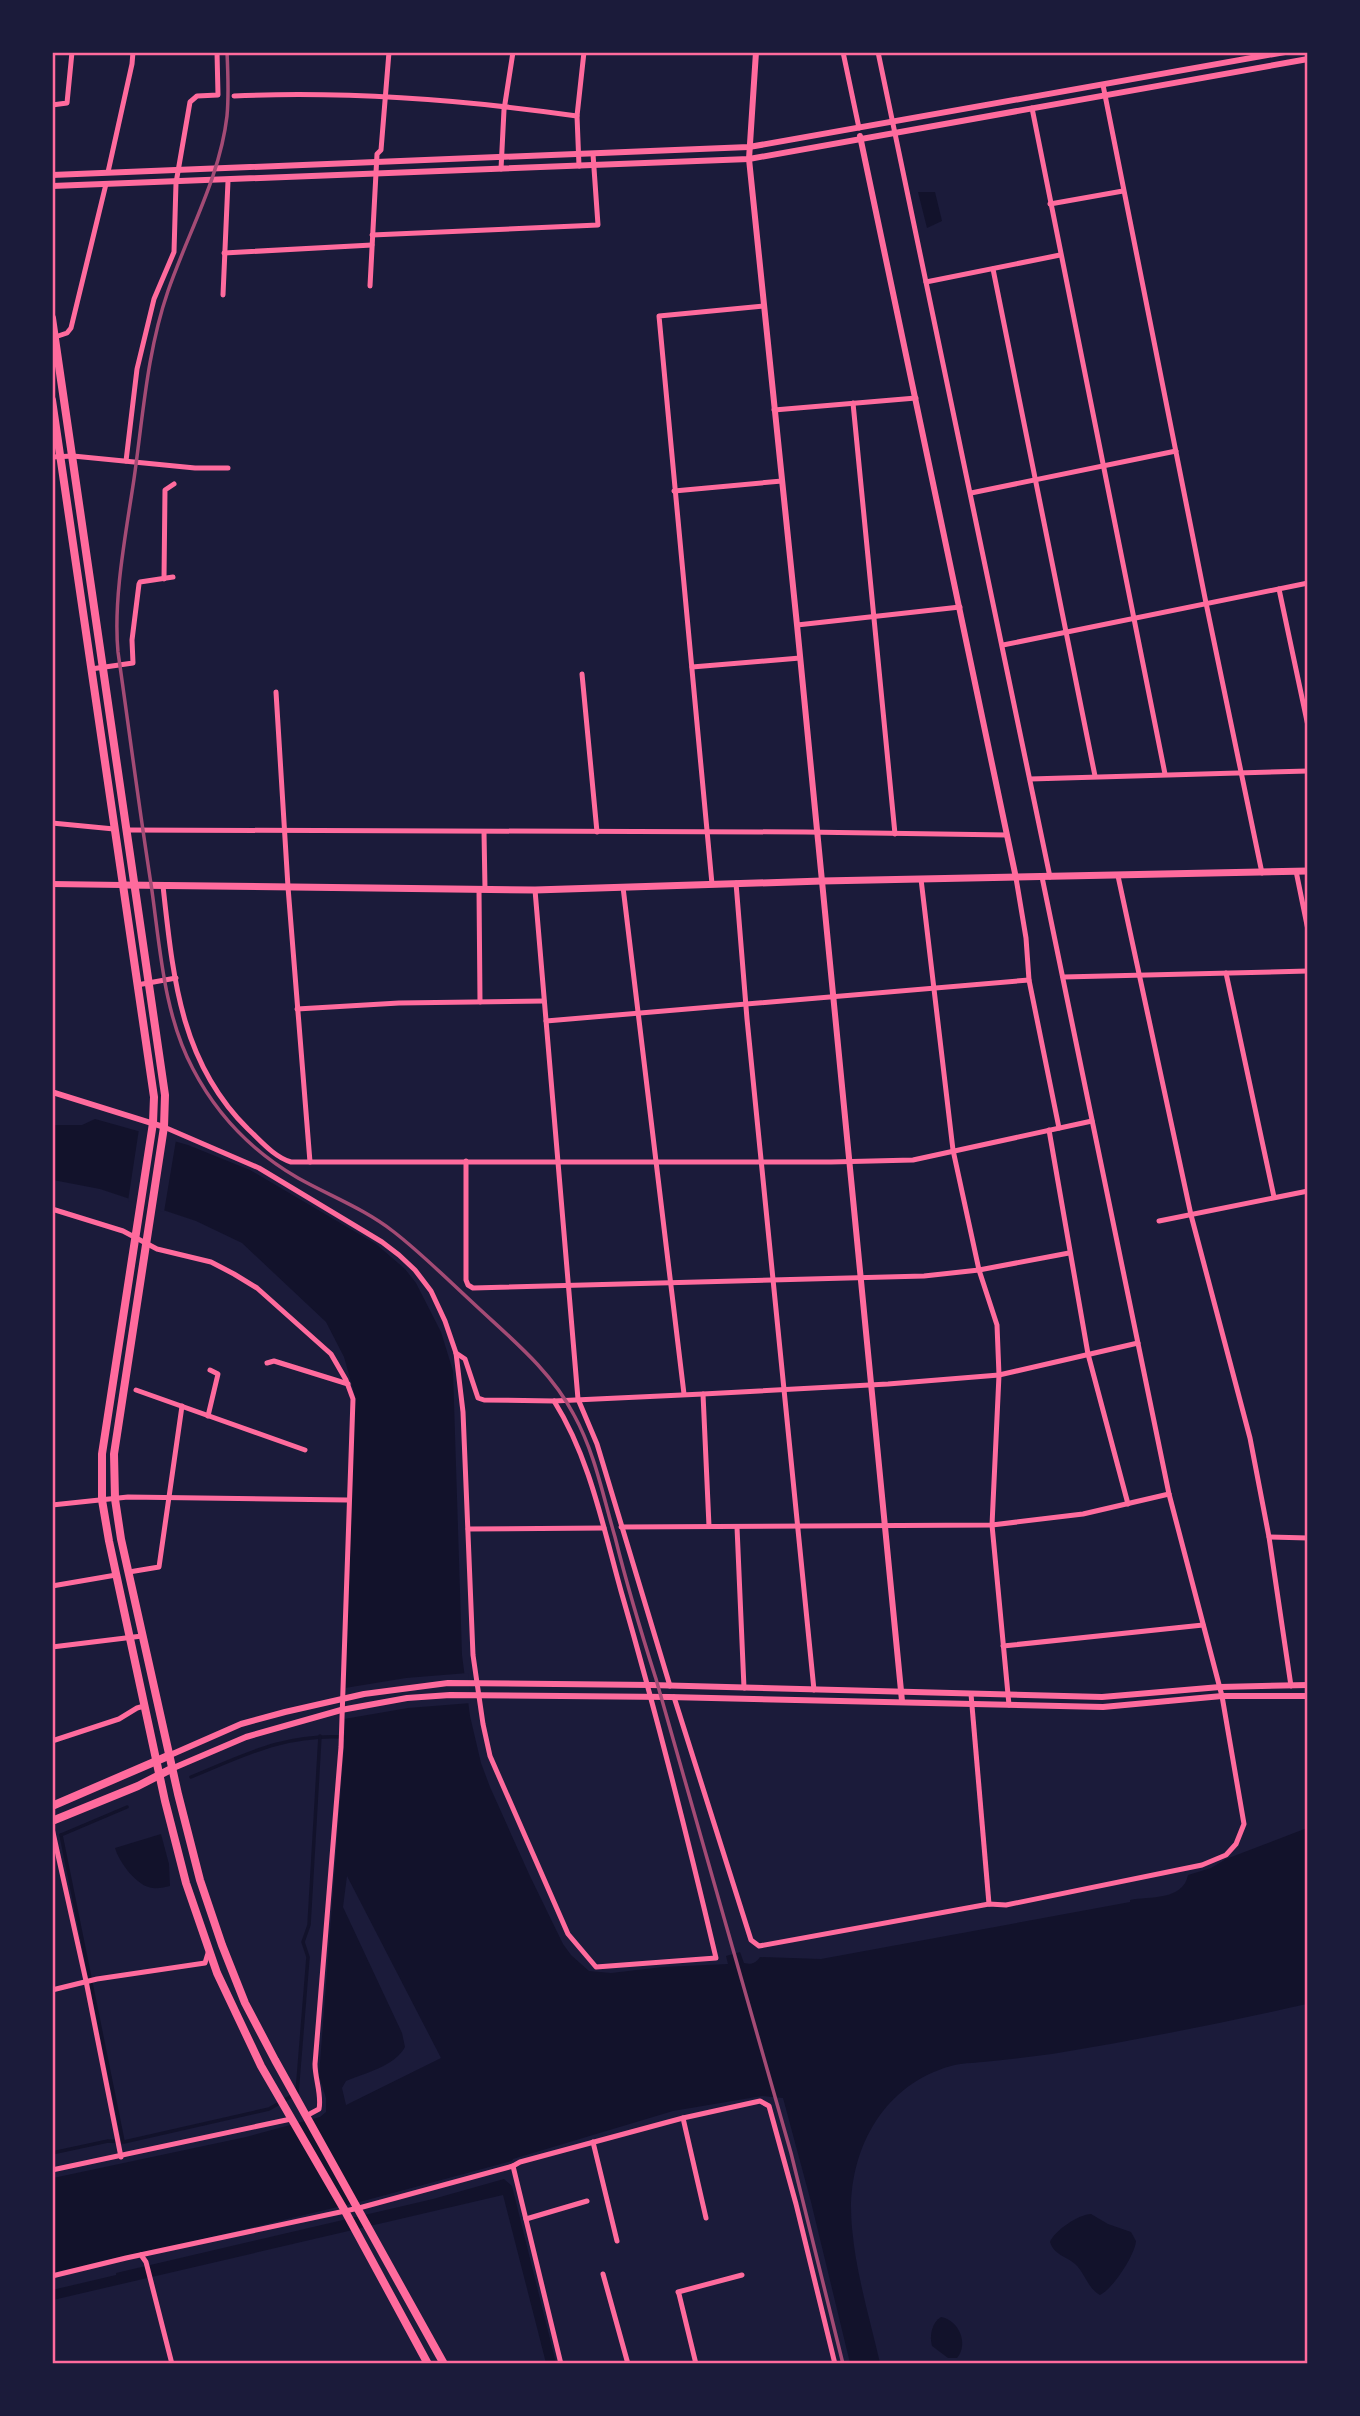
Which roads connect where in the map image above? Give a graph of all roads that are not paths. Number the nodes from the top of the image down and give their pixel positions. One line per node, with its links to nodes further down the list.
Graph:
1 (72, 52): 16 (street)
2 (133, 52): 34 (street)
3 (217, 52): 32 (street)
4 (389, 52): 15 (street)
5 (513, 52): 17 (street)
6 (584, 52): 19 (street)
7 (756, 52): 24 (street)
8 (843, 52): 21 (street)
9 (878, 52): 20 (street)
10 (1285, 52): 12 (street)
11 (1307, 59): 13 (street)
12 (1103, 85): 13 (street); 20 (street)
13 (1105, 95): 18 (street); 41 (street)
14 (234, 96): 15 (street)
15 (384, 99): 17 (street); 29 (street)
16 (52, 105)
17 (505, 105): 19 (street); 27 (street)
18 (1032, 107): 22 (street); 42 (street)
19 (577, 116): 26 (street)
20 (892, 122): 21 (street); 22 (street)
21 (859, 128): 23 (street); 24 (street)
22 (894, 132): 23 (street); 48 (street)
23 (861, 138): 28 (street); 54 (street)
24 (749, 147): 25 (street); 28 (street)
25 (593, 154): 26 (street); 31 (street)
26 (578, 155): 27 (street); 30 (street)
27 (500, 158): 29 (street); 33 (street)
28 (749, 159): 31 (street); 51 (street)
29 (377, 162): 32 (street); 35 (street)
30 (579, 166): 31 (street); 33 (street)
31 (593, 166): 43 (street)
32 (178, 169): 34 (street); 38 (street)
33 (500, 169): 35 (street)
34 (108, 172): 36 (street)
35 (376, 174): 37 (street); 43 (street)
36 (52, 175)
37 (228, 181): 38 (street); 45 (street)
38 (176, 183): 39 (street); 62 (street)
39 (106, 184): 40 (street); 53 (street)
40 (52, 186)
41 (1123, 191): 42 (street); 59 (street)
42 (1050, 204): 46 (street)
43 (372, 235): 44 (street)
44 (372, 246): 45 (street); 49 (street)
45 (224, 253): 50 (street)
46 (1060, 255): 47 (street); 63 (street)
47 (993, 269): 48 (street); 65 (street)
48 (926, 282): 69 (street)
49 (370, 286)
50 (223, 295)
51 (764, 306): 57 (street); 68 (street)
52 (52, 318): 53 (main road)
53 (55, 337): 60 (main road)
54 (916, 398): 56 (street); 75 (street)
55 (52, 400): 58 (main road)
56 (853, 403): 57 (street); 76 (street)
57 (774, 410): 66 (street)
58 (54, 419): 61 (main road)
59 (1175, 452): 63 (street); 74 (street)
60 (73, 456): 61 (street); 62 (street); 83 (main road)
61 (57, 457): 84 (main road)
62 (126, 461): 64 (street)
63 (1103, 466): 65 (street); 77 (street)
64 (228, 468)
65 (1035, 480): 69 (street); 79 (street)
66 (782, 481): 68 (street); 78 (street)
67 (174, 484): 71 (street)
68 (674, 491): 82 (street)
69 (971, 493): 80 (street)
70 (173, 577): 71 (street)
71 (164, 579): 83 (street)
72 (1307, 583): 73 (street)
73 (1279, 589): 74 (street); 87 (street)
74 (1206, 603): 77 (street); 89 (street)
75 (960, 607): 76 (street); 102 (street)
76 (874, 618): 78 (street); 101 (street)
77 (1134, 618): 79 (street); 90 (street)
78 (797, 625): 81 (street)
79 (1065, 632): 80 (street); 91 (street)
80 (1003, 645): 92 (street)
81 (800, 658): 82 (street); 100 (street)
82 (692, 667): 99 (street)
83 (103, 668): 84 (street); 95 (main road)
84 (92, 669): 94 (main road)
85 (582, 674): 98 (street)
86 (276, 692): 96 (street)
87 (1307, 726)
88 (1307, 771): 89 (street)
89 (1241, 772): 90 (street); 105 (street)
90 (1165, 774): 91 (street)
91 (1095, 776): 92 (street)
92 (1030, 779): 108 (street)
93 (52, 822): 94 (street)
94 (114, 829): 114 (main road)
95 (127, 830): 96 (street); 115 (main road)
96 (284, 831): 97 (street); 117 (street)
97 (484, 832): 98 (street); 119 (street)
98 (597, 832): 99 (street)
99 (708, 832): 100 (street); 113 (street)
100 (816, 832): 101 (street); 110 (street)
101 (895, 834): 102 (street)
102 (1007, 835): 107 (street)
103 (1296, 871): 104 (main road); 105 (main road); 121 (street)
104 (1307, 871)
105 (1262, 873): 106 (main road)
106 (1118, 876): 108 (main road); 124 (street)
107 (1016, 877): 108 (main road); 109 (main road); 127 (street)
108 (1046, 877): 126 (street)
109 (921, 879): 110 (main road); 130 (street)
110 (822, 881): 111 (main road); 131 (street)
111 (736, 883): 113 (main road); 134 (street)
112 (52, 884): 114 (street)
113 (712, 884): 118 (main road)
114 (122, 886): 115 (main road); 129 (main road)
115 (135, 886): 116 (main road); 128 (main road)
116 (163, 886): 117 (main road); 125 (street)
117 (288, 887): 119 (main road); 135 (street)
118 (623, 887): 120 (main road); 136 (street)
119 (482, 889): 120 (main road); 133 (street)
120 (535, 890): 132 (street)
121 (1307, 930)
122 (1307, 971): 123 (street)
123 (1226, 973): 124 (street); 152 (street)
124 (1138, 975): 126 (street); 154 (street)
125 (176, 978): 128 (street); 147 (street)
126 (1063, 978): 139 (street)
127 (1028, 980): 130 (street); 141 (street)
128 (151, 982): 129 (street); 143 (main road)
129 (137, 985): 140 (main road)
130 (933, 988): 131 (street); 144 (street)
131 (832, 996): 134 (street); 150 (street)
132 (544, 1001): 133 (street); 137 (street)
133 (480, 1002): 135 (street)
134 (746, 1004): 136 (street); 146 (street)
135 (298, 1009): 147 (street)
136 (637, 1013): 137 (street); 149 (street)
137 (546, 1021): 148 (street)
138 (52, 1092): 140 (street)
139 (1092, 1121): 141 (street); 164 (street)
140 (152, 1128): 143 (street); 156 (main road)
141 (1059, 1128): 142 (street)
142 (1049, 1130): 144 (street); 158 (street)
143 (163, 1131): 157 (main road); 165 (street)
144 (953, 1150): 150 (street); 159 (street)
145 (466, 1161): 147 (street); 148 (street); 163 (street)
146 (761, 1161): 149 (street); 150 (street); 161 (street)
147 (310, 1162)
148 (558, 1162): 149 (street); 163 (street)
149 (655, 1162): 162 (street)
150 (849, 1162): 160 (street)
151 (1307, 1191): 152 (street)
152 (1274, 1197): 154 (street)
153 (52, 1209): 156 (street)
154 (1191, 1216): 155 (street); 196 (street)
155 (1159, 1222)
156 (135, 1235): 157 (street); 184 (main road)
157 (146, 1244): 170 (street); 183 (main road)
158 (1069, 1253): 159 (street); 166 (street)
159 (979, 1270): 160 (street); 169 (street)
160 (861, 1278): 161 (street); 171 (street)
161 (773, 1281): 162 (street); 173 (street)
162 (670, 1284): 163 (street); 174 (street)
163 (568, 1286): 176 (street)
164 (1138, 1343): 166 (street); 181 (street)
165 (456, 1353): 177 (street); 195 (street)
166 (1088, 1354): 169 (street); 186 (street)
167 (267, 1363): 170 (street)
168 (211, 1370): 179 (street)
169 (999, 1375): 171 (street); 188 (street)
170 (348, 1384): 185 (street)
171 (871, 1385): 173 (street); 191 (street)
172 (136, 1390): 178 (street)
173 (784, 1390): 175 (street); 190 (street)
174 (684, 1394): 175 (street); 176 (street)
175 (703, 1394): 189 (street)
176 (578, 1399): 177 (street); 192 (street)
177 (554, 1401): 194 (street)
178 (182, 1406): 179 (street); 182 (street)
179 (208, 1416): 180 (street)
180 (304, 1450)
181 (1169, 1494): 186 (street); 201 (street)
182 (168, 1498): 183 (street); 185 (street); 198 (street)
183 (115, 1499): 184 (street); 198 (main road)
184 (102, 1500): 187 (street); 199 (main road)
185 (347, 1500): 222 (street)
186 (1128, 1504): 188 (street)
187 (52, 1505)
188 (992, 1525): 191 (street); 204 (street)
189 (709, 1526): 192 (street); 193 (street)
190 (798, 1526): 191 (street); 193 (street); 213 (street)
191 (885, 1526): 214 (street)
192 (621, 1527): 209 (street)
193 (737, 1527): 212 (street)
194 (604, 1528): 195 (street); 207 (street)
195 (468, 1529): 206 (street)
196 (1269, 1537): 197 (street); 210 (street)
197 (1307, 1538)
198 (129, 1572): 202 (main road)
199 (116, 1575): 200 (street); 203 (main road)
200 (52, 1586)
201 (1203, 1625): 204 (street); 211 (street)
202 (142, 1636): 203 (street); 229 (main road)
203 (130, 1638): 205 (street); 226 (main road)
204 (1003, 1646): 217 (street)
205 (52, 1647)
206 (473, 1682): 207 (street); 215 (street); 222 (street)
207 (648, 1685): 209 (street); 220 (street)
208 (1307, 1685): 210 (street)
209 (670, 1686): 212 (street)
210 (1291, 1686): 211 (street)
211 (1220, 1687): 217 (street); 218 (street)
212 (744, 1688): 213 (street)
213 (814, 1690): 214 (street)
214 (901, 1692): 216 (street); 223 (street)
215 (478, 1694): 220 (street); 220 (street); 227 (street)
216 (971, 1694): 217 (street); 224 (street)
217 (1009, 1695): 225 (street)
218 (1222, 1696): 219 (street); 225 (street); 236 (street)
219 (1307, 1696)
220 (651, 1697): 221 (street)
221 (674, 1697): 223 (street); 236 (street)
222 (343, 1698): 227 (street); 229 (street)
223 (902, 1701): 224 (street)
224 (971, 1704): 225 (street); 236 (street)
225 (1009, 1705)
226 (144, 1706): 228 (street); 230 (main road)
227 (342, 1709): 231 (street); 240 (street)
228 (52, 1741)
229 (169, 1756): 230 (main road); 231 (main road)
230 (156, 1761): 232 (main road); 233 (main road)
231 (172, 1769): 232 (main road); 240 (main road)
232 (159, 1775): 234 (main road); 237 (main road)
233 (52, 1806)
234 (52, 1821)
235 (53, 1830): 238 (street)
236 (989, 1905)
237 (209, 1950): 238 (street); 242 (main road)
238 (86, 1981): 239 (street); 244 (street)
239 (52, 1990)
240 (306, 2117): 248 (main road)
241 (682, 2118): 243 (street); 250 (street); 263 (street)
242 (291, 2120): 244 (street); 249 (main road)
243 (593, 2142): 245 (street); 252 (street)
244 (121, 2157): 246 (street)
245 (513, 2166): 248 (street); 251 (street)
246 (52, 2170)
247 (587, 2201): 251 (street)
248 (359, 2208): 249 (street); 259 (main road)
249 (345, 2211): 253 (street); 258 (main road)
250 (706, 2218)
251 (526, 2220): 260 (street)
252 (617, 2241)
253 (141, 2255): 256 (street); 257 (street)
254 (603, 2274): 261 (street)
255 (742, 2275): 262 (street)
256 (52, 2276)
257 (172, 2364)
258 (428, 2364)
259 (444, 2364)
260 (561, 2364)
261 (628, 2364)
262 (696, 2364)
263 (835, 2364)

